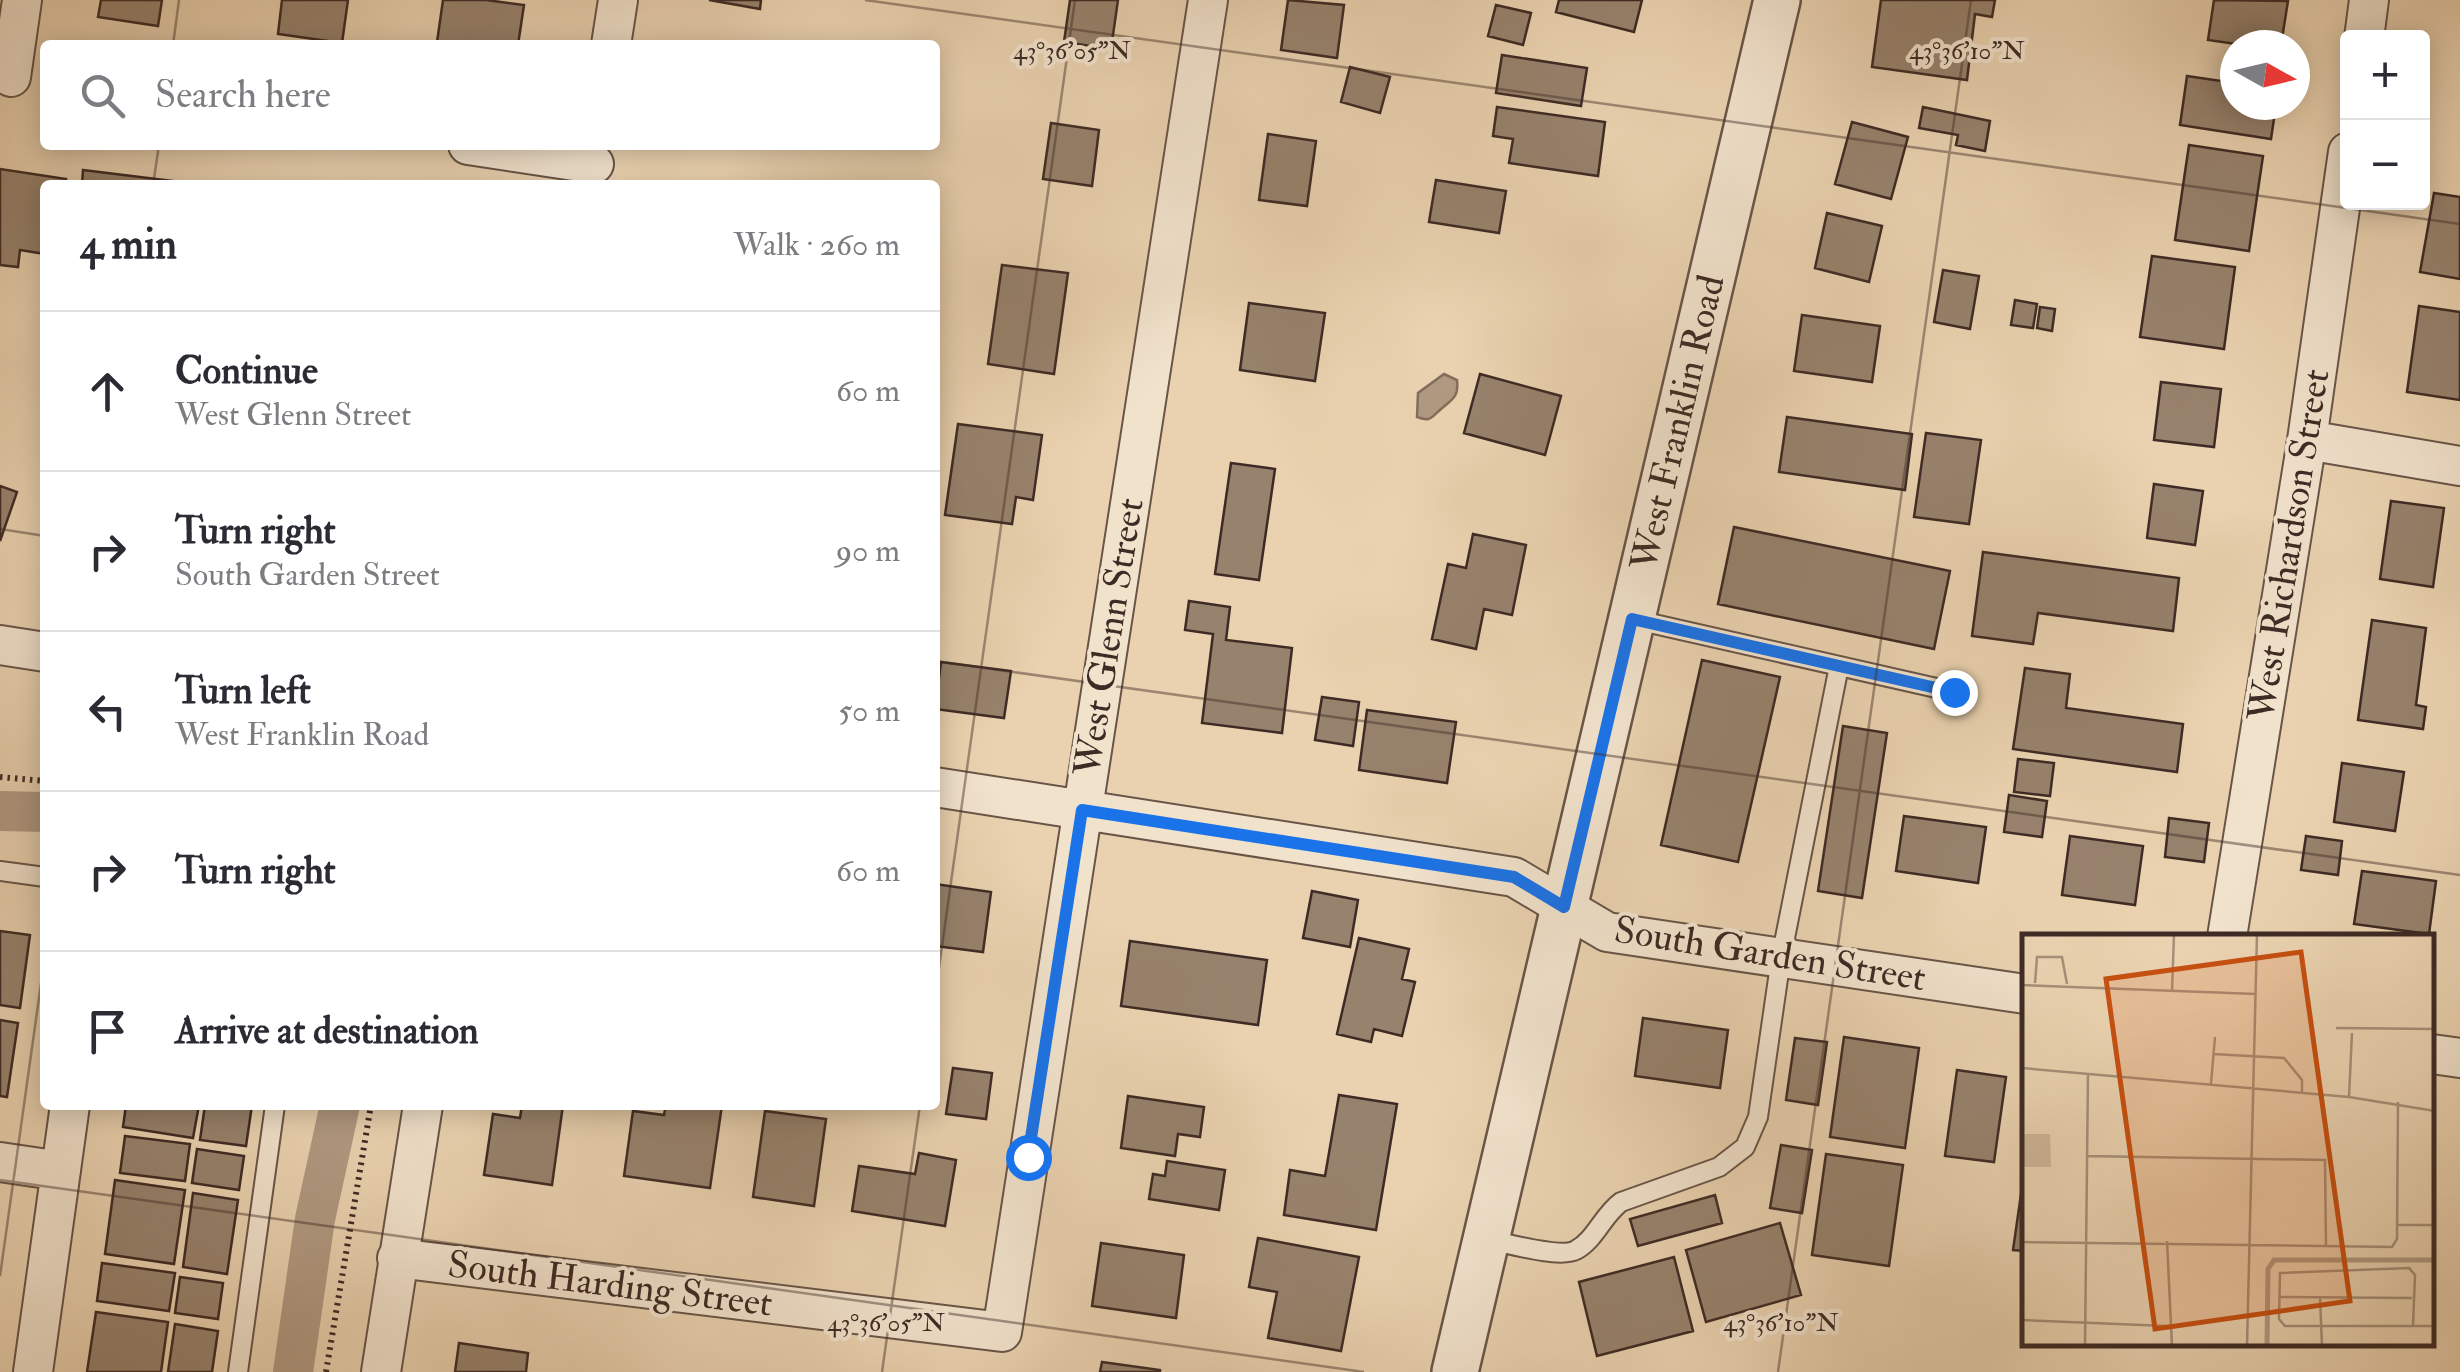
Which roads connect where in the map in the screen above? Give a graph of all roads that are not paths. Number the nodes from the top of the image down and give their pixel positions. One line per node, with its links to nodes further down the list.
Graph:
1 (22, 0): 8 (street)
2 (618, 0): 7 (street)
3 (1208, 0): 20 (street, West Glenn Street)
4 (1777, 0): 14 (street, West Franklin Road)
5 (2369, 0): 6 (street)
6 (2365, 30)
7 (612, 40)
8 (19, 80)
9 (499, 150): 10 (street)
10 (593, 165)
11 (2340, 208): 12 (street, West Richardson Street)
12 (2307, 440): 13 (street); 24 (street, West Richardson Street)
13 (2460, 466)
14 (1632, 619): 17 (lane); 23 (street, West Franklin Road)
15 (0, 645): 16 (street)
16 (40, 651)
17 (1839, 666): 18 (lane); 25 (lane)
18 (1954, 692)
19 (940, 788): 20 (street, South Garden Street)
20 (1082, 810): 23 (street, South Garden Street); 36 (street, West Glenn Street)
21 (0, 871): 22 (lane)
22 (40, 876)
23 (1564, 907): 25 (street, South Garden Street); 34 (street, West Franklin Road)
24 (2227, 934)
25 (1781, 958): 26 (street, South Garden Street); 34 (lane)
26 (2022, 994)
27 (2435, 1054): 28 (street)
28 (2460, 1058)
29 (69, 1110): 33 (street)
30 (274, 1110): 38 (lane)
31 (421, 1110): 35 (street)
32 (0, 1162): 33 (street)
33 (60, 1170): 37 (street)
34 (1486, 1239): 40 (street, West Franklin Road)
35 (397, 1258): 36 (street, South Harding Street); 39 (street)
36 (1002, 1332)
37 (33, 1372)
38 (238, 1372)
39 (381, 1372)
40 (1455, 1372)

